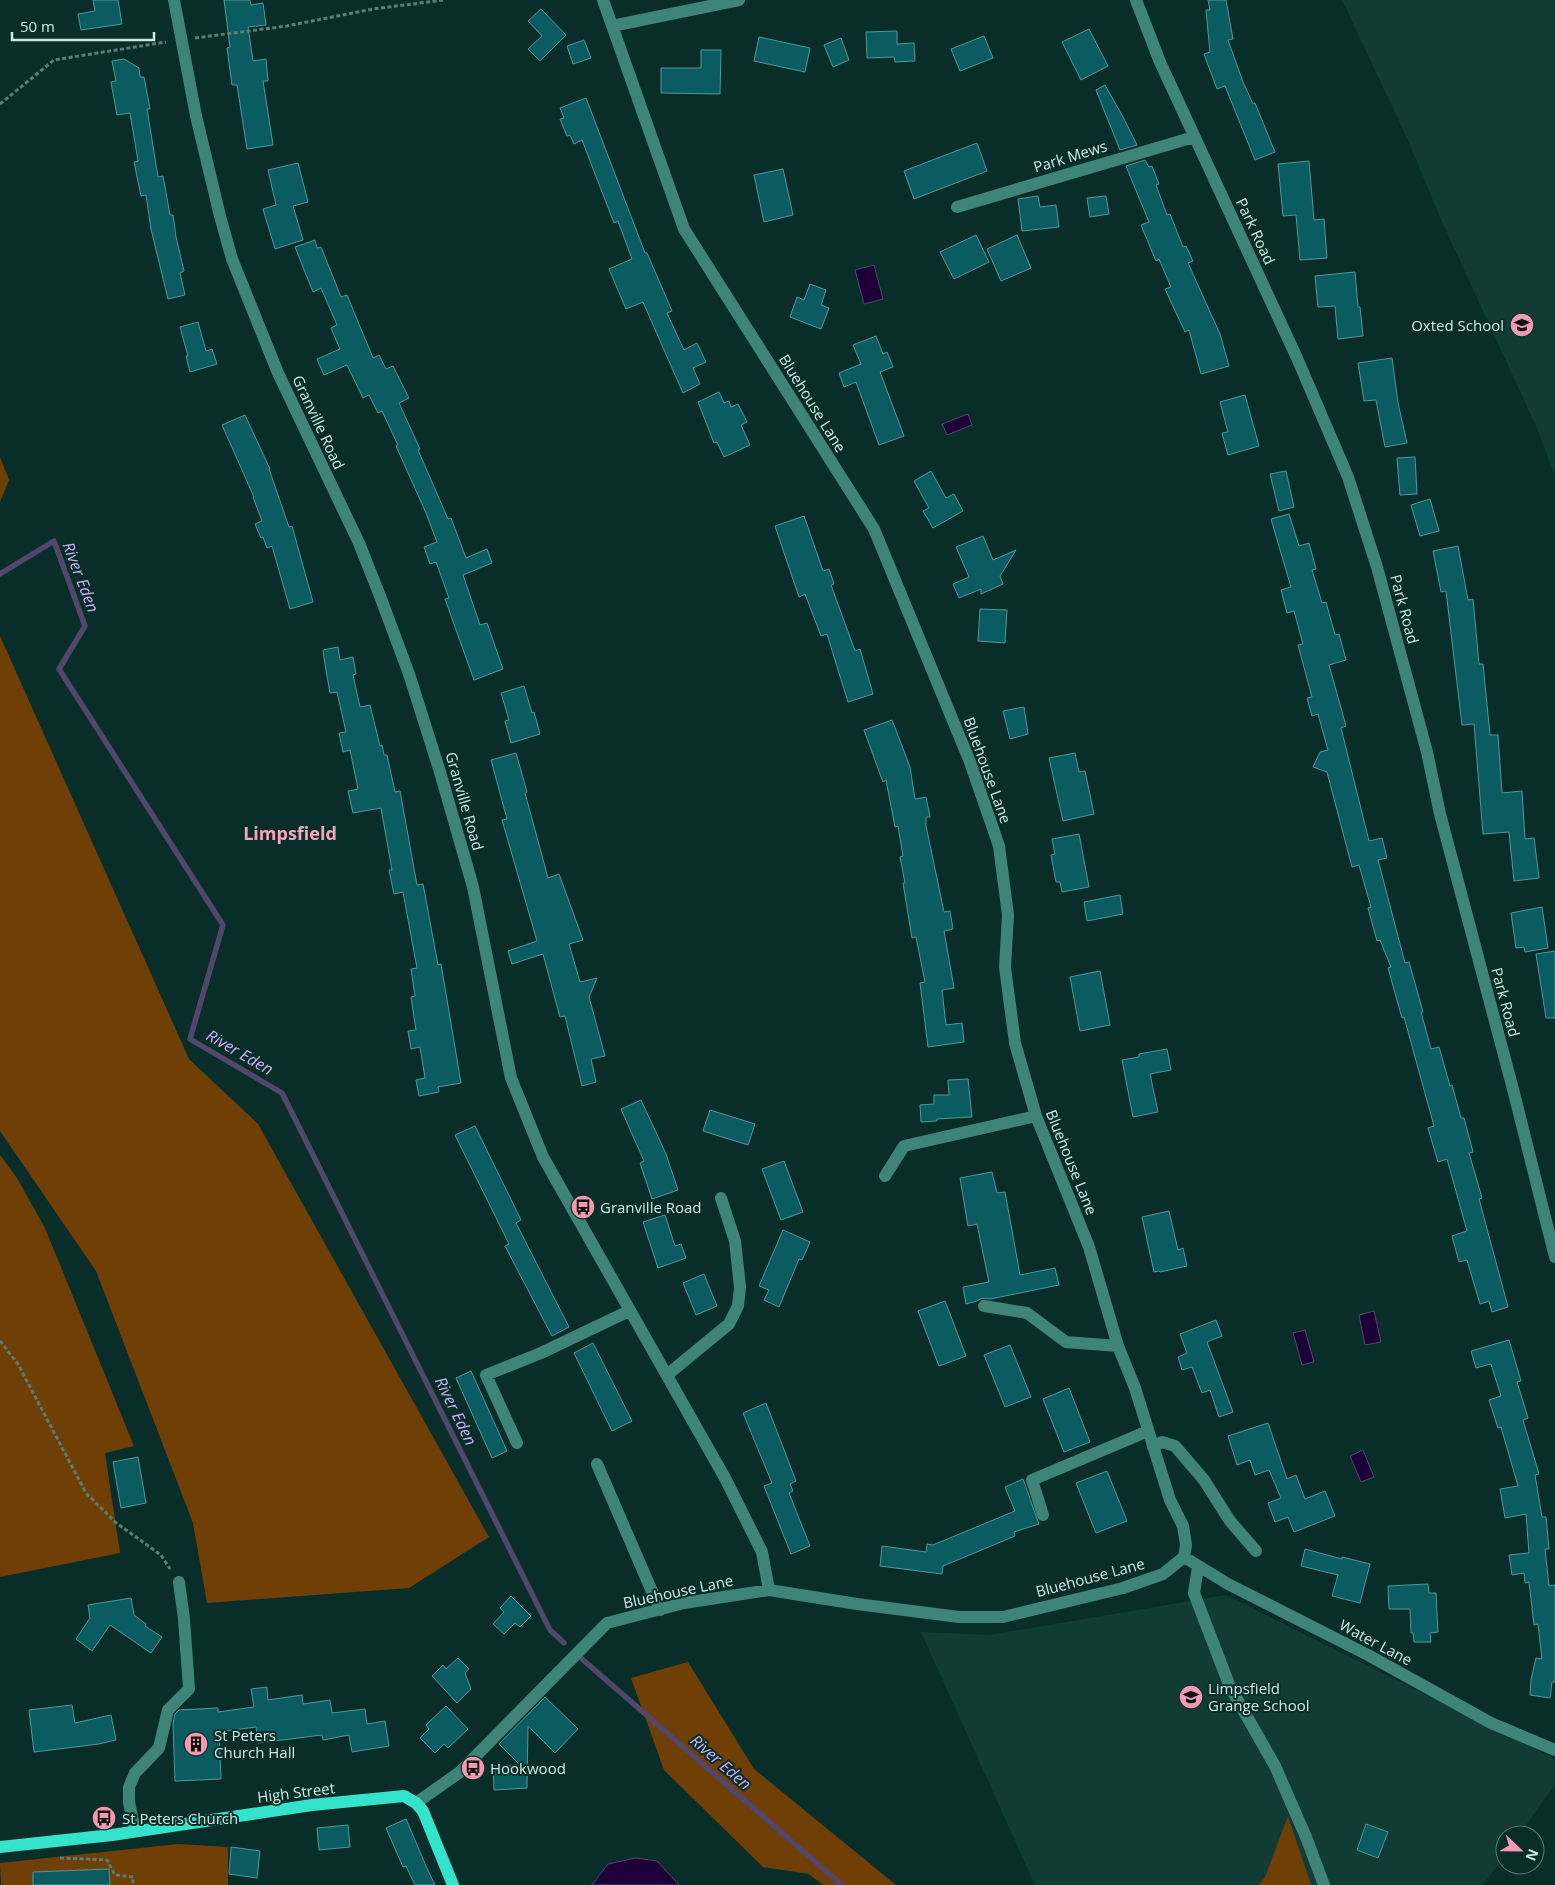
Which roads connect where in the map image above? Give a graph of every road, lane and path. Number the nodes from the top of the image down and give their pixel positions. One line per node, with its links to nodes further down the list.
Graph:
1 (174, 0): 7 (street, Granville Road)
2 (444, 0): 7 (path)
3 (603, 0): 6 (street, Bluehouse Lane)
4 (739, 0): 6 (street)
5 (1136, 0): 9 (street, Park Road)
6 (612, 26): 11 (street, Bluehouse Lane)
7 (181, 40): 8 (path); 16 (street, Granville Road)
8 (0, 104)
9 (1194, 137): 10 (street, Park Mews); 14 (street, Park Road)
10 (956, 207)
11 (1036, 1116): 12 (street); 18 (street, Bluehouse Lane)
12 (885, 1176)
13 (720, 1198): 19 (street)
14 (1555, 1258)
15 (984, 1306): 18 (street)
16 (629, 1311): 19 (street, Granville Road); 21 (street)
17 (0, 1341): 28 (path)
18 (1118, 1346): 20 (street, Bluehouse Lane)
19 (667, 1375): 29 (street, Granville Road)
20 (1148, 1431): 22 (street, Bluehouse Lane); 24 (street)
21 (517, 1442)
22 (1153, 1447): 25 (street); 26 (street, Bluehouse Lane)
23 (597, 1464): 30 (street)
24 (1043, 1515)
25 (1256, 1551)
26 (1184, 1558): 27 (street, Water Lane); 29 (street, Bluehouse Lane)
27 (1198, 1567): 31 (street, Water Lane); 38 (street)
28 (179, 1582): 33 (street)
29 (768, 1590): 30 (street, Bluehouse Lane)
30 (660, 1610): 32 (street, Bluehouse Lane)
31 (1555, 1750)
32 (416, 1803): 33 (main road, High Street); 37 (main road)
33 (135, 1832): 34 (main road, High Street)
34 (0, 1847)
35 (51, 1857): 36 (path)
36 (133, 1885)
37 (453, 1885)
38 (1324, 1885)

